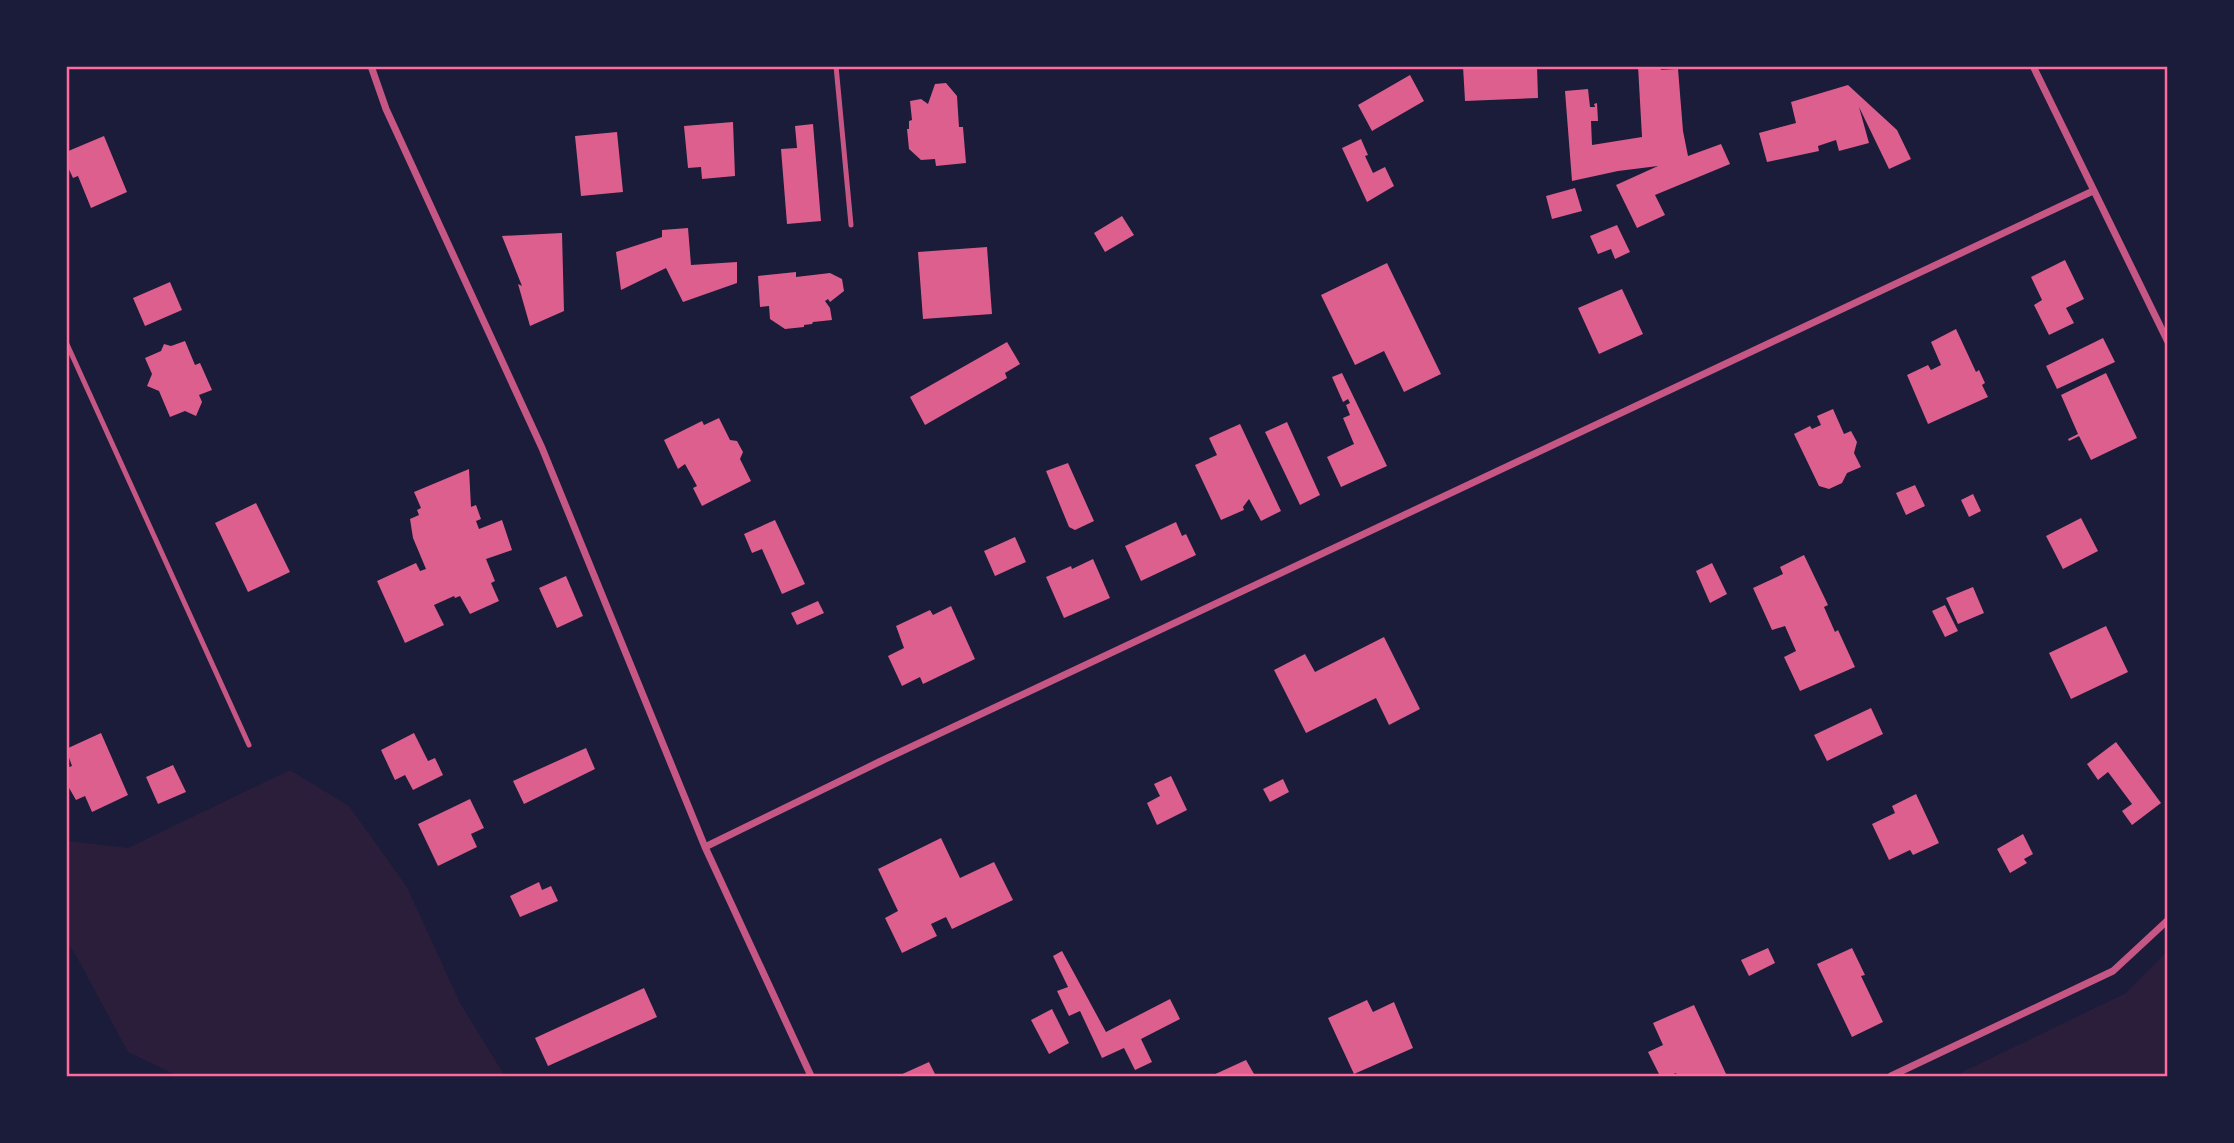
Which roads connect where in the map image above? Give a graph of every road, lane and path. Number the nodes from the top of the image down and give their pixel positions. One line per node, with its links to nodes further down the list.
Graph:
1 (371, 66): 9 (street)
2 (836, 66): 5 (lane)
3 (2033, 66): 4 (street)
4 (2093, 191): 7 (street); 9 (street)
5 (851, 225)
6 (66, 342): 8 (lane)
7 (2168, 342)
8 (249, 745)
9 (705, 847): 11 (street)
10 (2168, 920): 12 (street)
11 (811, 1076)
12 (1891, 1076)

